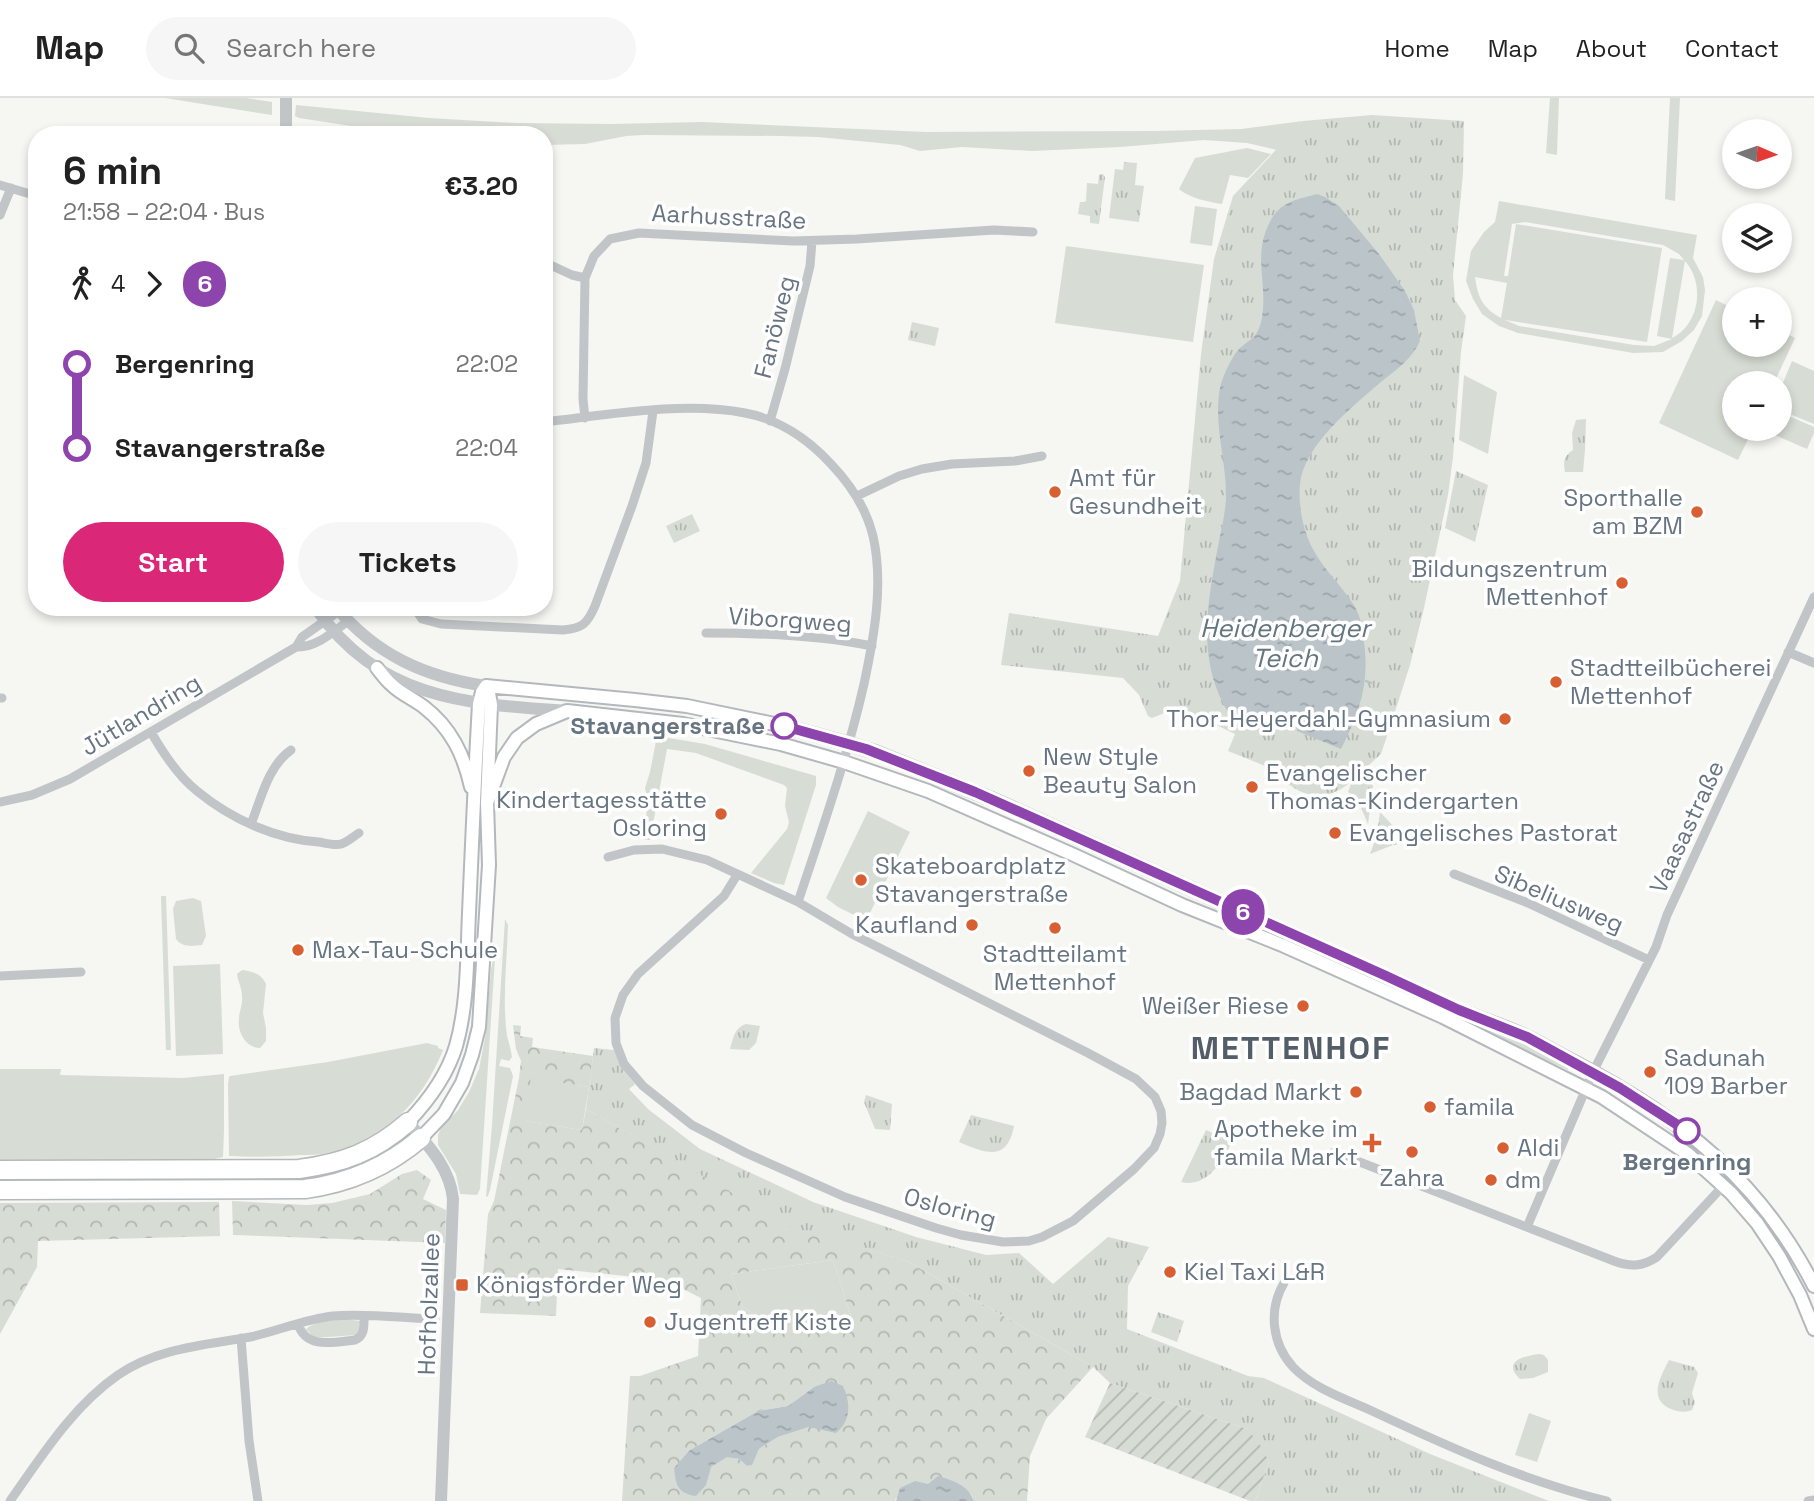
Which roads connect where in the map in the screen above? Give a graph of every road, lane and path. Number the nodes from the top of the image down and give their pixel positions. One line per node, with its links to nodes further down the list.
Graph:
1 (286, 102): 2 (street)
2 (286, 126)
3 (0, 185): 4 (street)
4 (11, 188): 5 (street); 6 (street)
5 (28, 193)
6 (0, 215)
7 (1033, 232): 8 (street, Aarhusstraße)
8 (812, 241): 10 (street, Aarhusstraße); 14 (street, Fanöweg)
9 (553, 266): 10 (street)
10 (584, 278): 12 (street, Aarhusstraße)
11 (653, 411): 12 (street); 14 (street); 21 (street)
12 (585, 418): 13 (street)
13 (553, 421)
14 (770, 421): 16 (street)
15 (1042, 456): 16 (street)
16 (857, 496): 24 (street)
17 (1814, 597): 25 (street, Vaasastraße)
18 (322, 616): 22 (street)
19 (338, 616): 22 (street, Jütlandring)
20 (344, 616): 28 (street)
21 (420, 616)
22 (330, 626): 27 (street); 31 (street, Jütlandring)
23 (706, 633): 24 (street, Viborgweg)
24 (872, 646): 32 (street)
25 (1788, 652): 26 (street); 44 (street, Vaasastraße)
26 (1814, 663)
27 (377, 668): 29 (street); 35 (main road)
28 (487, 686): 29 (main road); 32 (main road)
29 (485, 704): 30 (street); 35 (main road); 37 (main road)
30 (567, 711): 34 (main road); 37 (main road)
31 (151, 732): 36 (street, Jütlandring); 38 (street)
32 (849, 744): 34 (street); 47 (main road)
33 (291, 750): 38 (street)
34 (845, 762): 43 (street); 48 (main road)
35 (474, 801): 49 (main road)
36 (0, 802)
37 (487, 803): 50 (main road)
38 (251, 824): 39 (street)
39 (359, 833)
40 (608, 857): 42 (street, Osloring)
41 (1454, 874): 44 (street, Sibeliusweg)
42 (737, 875): 43 (street, Osloring); 43 (street, Osloring)
43 (798, 902)
44 (1649, 960): 47 (street, Vaasastraße)
45 (81, 972): 46 (street)
46 (0, 976)
47 (1593, 1072): 48 (street); 57 (main road)
48 (1586, 1089): 53 (main road); 55 (street)
49 (408, 1122): 50 (street, Hofholzallee); 52 (highway)
50 (421, 1138): 54 (highway); 66 (street, Hofholzallee)
51 (1334, 1152): 55 (street)
52 (0, 1170)
53 (1724, 1185): 55 (street); 61 (main road)
54 (0, 1191)
55 (1527, 1227)
56 (1284, 1283): 67 (street)
57 (1814, 1286)
58 (364, 1316): 59 (street); 60 (street); 60 (street)
59 (435, 1319)
60 (298, 1324): 62 (street)
61 (1814, 1329)
62 (241, 1338): 64 (street); 65 (street)
63 (1814, 1500): 68 (street)
64 (10, 1501)
65 (258, 1501)
66 (441, 1501)
67 (1606, 1501)
68 (1808, 1501)

